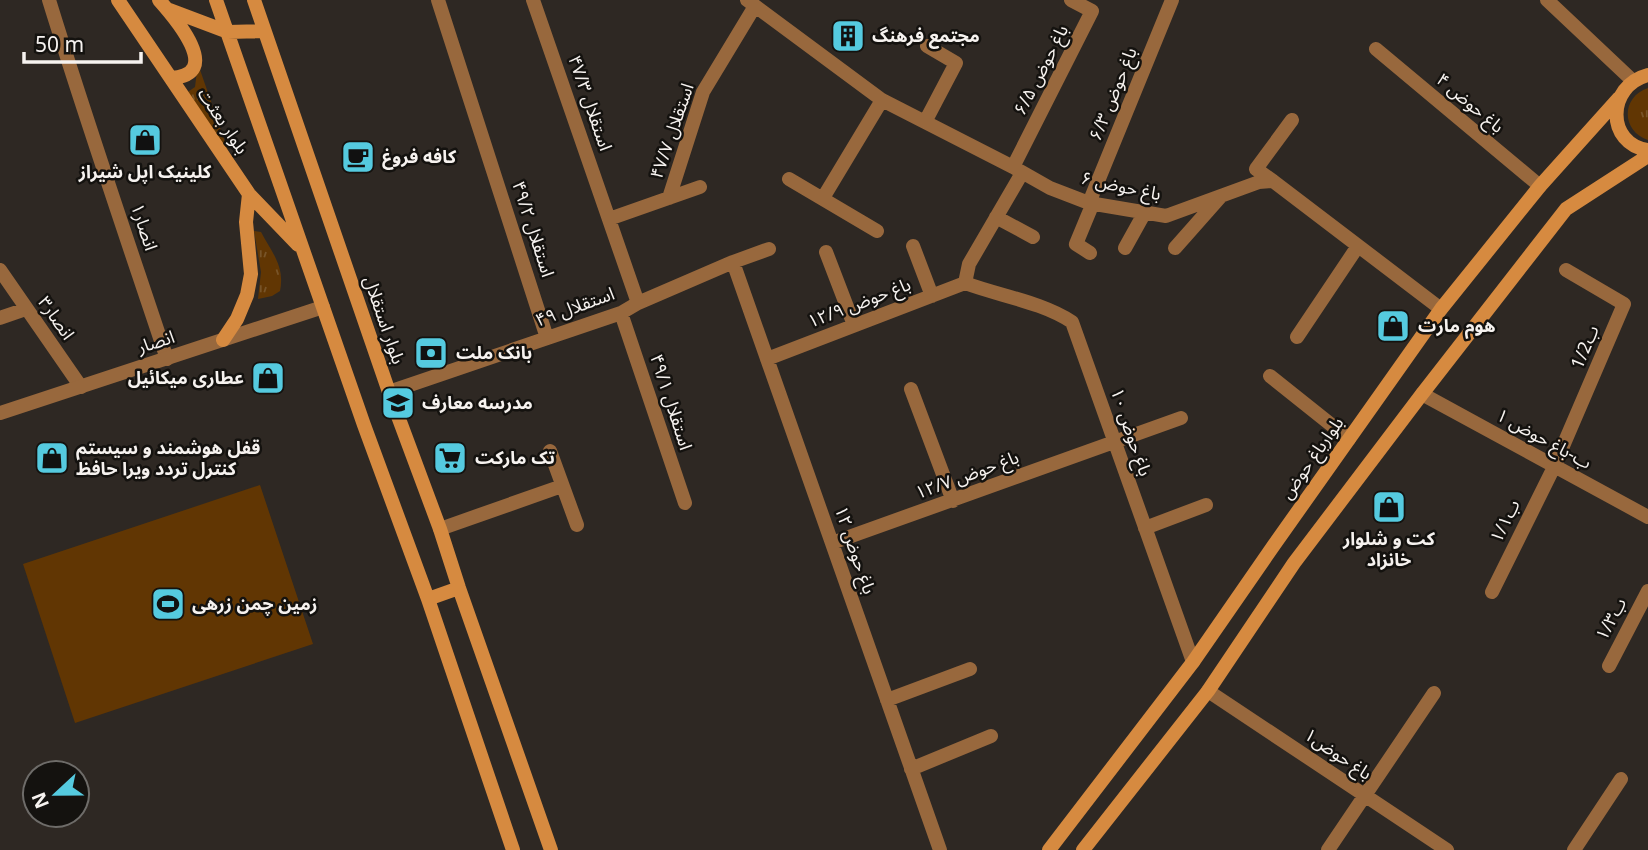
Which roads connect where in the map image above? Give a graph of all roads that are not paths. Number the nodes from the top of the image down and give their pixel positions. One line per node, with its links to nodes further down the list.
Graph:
1 (49, 0): 61 (street, انصار۱)
2 (118, 0): 17 (main road, بلوار بعثت)
3 (216, 0): 13 (main road)
4 (254, 0): 12 (main road, بلوار استقلال)
5 (438, 0): 59 (street, ۴۹/۲ استقلال)
6 (533, 0): 35 (street, ۴۷/۳ استقلال)
7 (1071, 0): 23 (street, ۶/۵ باغ حوض)
8 (1172, 0): 32 (street, ۶/۳ باغ حوض)
9 (1547, 0): 16 (street)
10 (750, 2): 19 (street, ۶ باغ حوض); 30 (street, ۴۷/۷ استقلال)
11 (163, 4): 13 (main road); 17 (main road)
12 (263, 31): 13 (main road); 66 (main road, بلوار استقلال)
13 (228, 32): 41 (main road)
14 (927, 46): 21 (street)
15 (1376, 50): 26 (street, ۴ باغ حوض)
16 (1642, 75): 18 (main road, بلوارباغ حوض)
17 (171, 78): 28 (main road, بلوار بعثت)
18 (1619, 98): 22 (main road); 26 (main road, بلوارباغ حوض)
19 (882, 100): 21 (street, ۶ باغ حوض); 31 (street)
20 (1292, 120): 25 (street)
21 (925, 122): 23 (street, ۶ باغ حوض)
22 (1648, 153): 67 (main road)
23 (1017, 170): 32 (street, ۶ باغ حوض); 34 (street)
24 (789, 180): 31 (street)
25 (1273, 181): 29 (street, ۶ باغ حوض); 39 (street)
26 (1540, 186): 54 (main road, بلوارباغ حوض)
27 (700, 187): 30 (street)
28 (249, 194): 41 (main road, بلوار بعثت); 60 (main road)
29 (1222, 195): 33 (street, ۶ باغ حوض); 42 (street)
30 (669, 198): 35 (street)
31 (823, 198): 36 (street)
32 (1091, 203): 33 (street, ۶ باغ حوض); 45 (street, ۶/۳ باغ حوض)
33 (1145, 212): 40 (street)
34 (996, 217): 37 (street); 49 (street)
35 (610, 219): 51 (street, ۴۷/۳ استقلال)
36 (877, 231)
37 (1033, 237)
38 (913, 246): 50 (street)
39 (1358, 246): 54 (street); 58 (street)
40 (1125, 247)
41 (302, 248): 52 (main road)
42 (1175, 248)
43 (769, 249): 46 (street, ۴۹ استقلال)
44 (826, 251): 57 (street)
45 (1090, 253)
46 (733, 262): 51 (street, ۴۹ استقلال); 62 (street, ۱۲ باغ حوض)
47 (0, 270): 53 (street, انصار۳)
48 (1566, 270): 73 (street, 1/2ب)
49 (965, 283): 50 (street, ۱۲/۹ باغ حوض); 71 (street, ۱۰ باغ حوض)
50 (932, 296): 57 (street, ۱۲/۹ باغ حوض)
51 (638, 303): 55 (street, ۴۹ استقلال)
52 (323, 307): 60 (street, انصار); 88 (main road)
53 (26, 309): 56 (street); 64 (street, انصار۳)
54 (1441, 309): 70 (main road, بلوارباغ حوض)
55 (621, 313): 59 (street, ۴۹ استقلال); 76 (street, ۴۹/۱ استقلال)
56 (0, 318)
57 (854, 325): 62 (street, ۱۲/۹ باغ حوض)
58 (1297, 337)
59 (547, 338): 66 (street, ۴۹ استقلال)
60 (223, 340): 61 (street, انصار)
61 (167, 359): 64 (street, انصار)
62 (767, 359): 82 (street, ۱۲ باغ حوض)
63 (1270, 376): 70 (street)
64 (81, 387): 68 (street, انصار)
65 (911, 389): 75 (street)
66 (389, 392): 81 (main road, بلوار استقلال)
67 (1422, 394): 73 (street, ۱ ب-باغ حوض); 84 (main road)
68 (0, 413)
69 (1181, 418): 71 (street, ۱۲/۷ باغ حوض)
70 (1349, 439): 83 (main road, بلوارباغ حوض)
71 (1114, 441): 75 (street, ۱۲/۷ باغ حوض); 80 (street, ۱۰ باغ حوض)
72 (550, 451): 74 (street)
73 (1554, 467): 78 (street, ۱ ب-باغ حوض); 87 (street, ب۱/۱)
74 (562, 486): 79 (street); 81 (street)
75 (953, 501): 82 (street, ۱۲/۷ باغ حوض)
76 (685, 503)
77 (1206, 505): 80 (street)
78 (1648, 517)
79 (577, 525)
80 (1145, 527): 89 (street, ۱۰ باغ حوض)
81 (440, 529): 85 (main road, بلوار استقلال)
82 (832, 543): 94 (street, ۱۲ باغ حوض)
83 (1264, 560): 84 (main road); 89 (main road, بلوارباغ حوض)
84 (1286, 574): 92 (main road)
85 (459, 588): 88 (main road); 100 (main road, بلوار استقلال)
86 (1648, 591): 90 (street, ب۱/۳)
87 (1492, 592)
88 (428, 599): 99 (main road)
89 (1194, 662): 102 (main road, بلوارباغ حوض)
90 (1609, 666)
91 (970, 669): 94 (street)
92 (1208, 691): 98 (street, باغ حوض۱); 103 (main road)
93 (1434, 693): 98 (street)
94 (887, 700): 96 (street, ۱۲ باغ حوض)
95 (991, 736): 96 (street)
96 (911, 769): 101 (street, ۱۲ باغ حوض)
97 (1620, 779): 106 (street)
98 (1365, 796): 104 (street); 105 (street, باغ حوض۱)
99 (513, 850)
100 (551, 850)
101 (940, 850)
102 (1049, 850)
103 (1083, 850)
104 (1328, 850)
105 (1447, 850)
106 (1574, 850)

